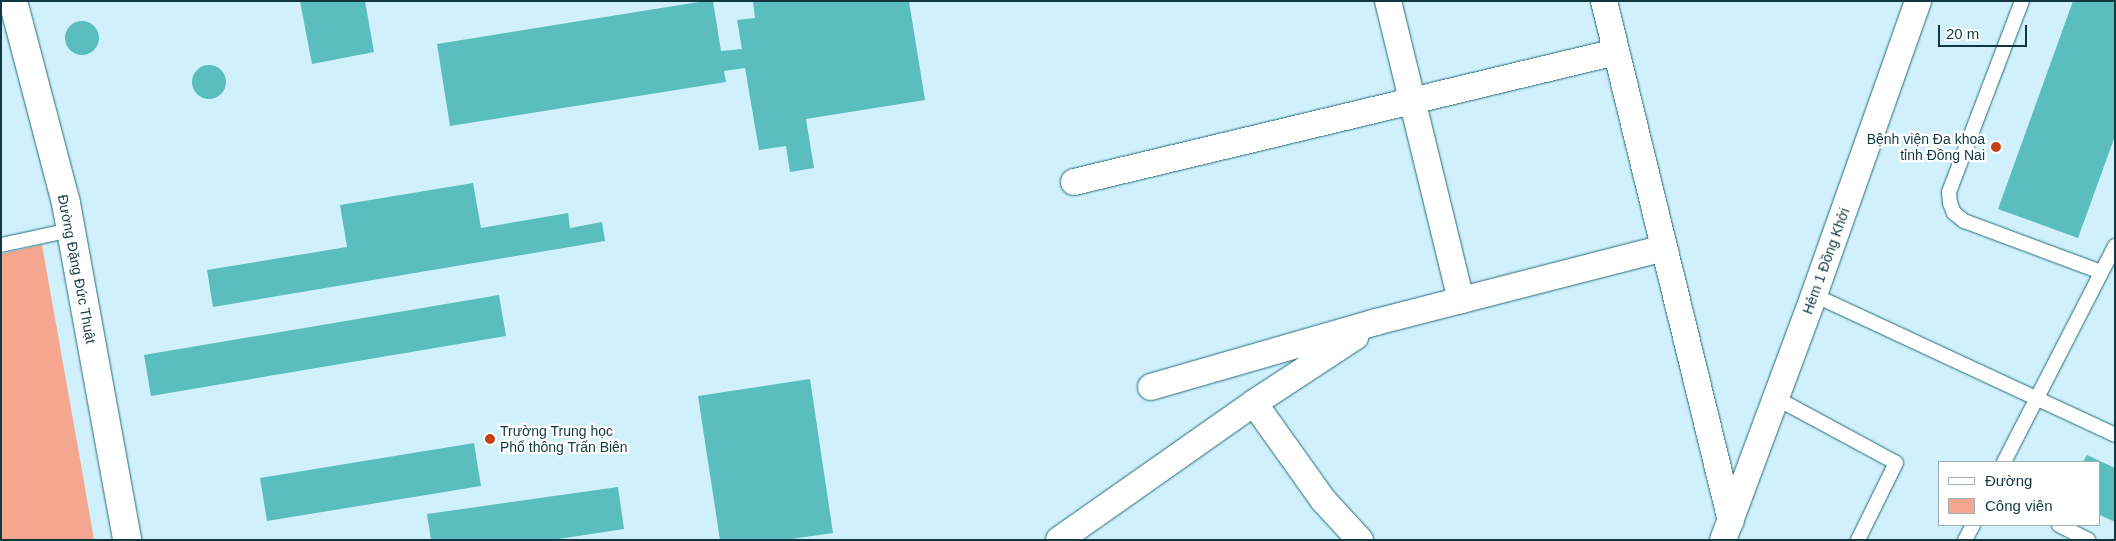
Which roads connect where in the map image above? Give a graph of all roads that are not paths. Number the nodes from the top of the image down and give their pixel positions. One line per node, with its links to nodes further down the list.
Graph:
1 (12, 1): 9 (street, Đường Đặng Đức Thuật)
2 (1388, 1): 7 (street)
3 (1604, 1): 6 (street)
4 (1918, 1): 14 (street, Hẻm 1 Đồng Khởi)
5 (2022, 1): 13 (lane)
6 (1616, 52): 7 (street); 12 (street)
7 (1412, 99): 8 (street); 15 (street)
8 (1074, 182)
9 (71, 230): 10 (lane); 26 (street, Đường Đặng Đức Thuật)
10 (1, 245)
11 (2115, 246): 13 (lane)
12 (1664, 248): 15 (street); 25 (street)
13 (2101, 272): 18 (lane)
14 (1814, 295): 18 (lane); 19 (street, Hẻm 1 Đồng Khởi)
15 (1461, 300): 16 (street)
16 (1376, 322): 17 (street); 20 (street)
17 (1151, 387)
18 (2036, 397): 21 (lane); 22 (lane)
19 (1776, 398): 25 (street, Hẻm 1 Đồng Khởi); 29 (lane)
20 (1254, 403): 27 (street); 28 (street)
21 (2115, 435)
22 (2004, 461)
23 (1972, 526): 30 (lane)
24 (2061, 526): 31 (lane)
25 (1727, 530)
26 (127, 540)
27 (1059, 540)
28 (1360, 540)
29 (1858, 540)
30 (1965, 540)
31 (2088, 540)

